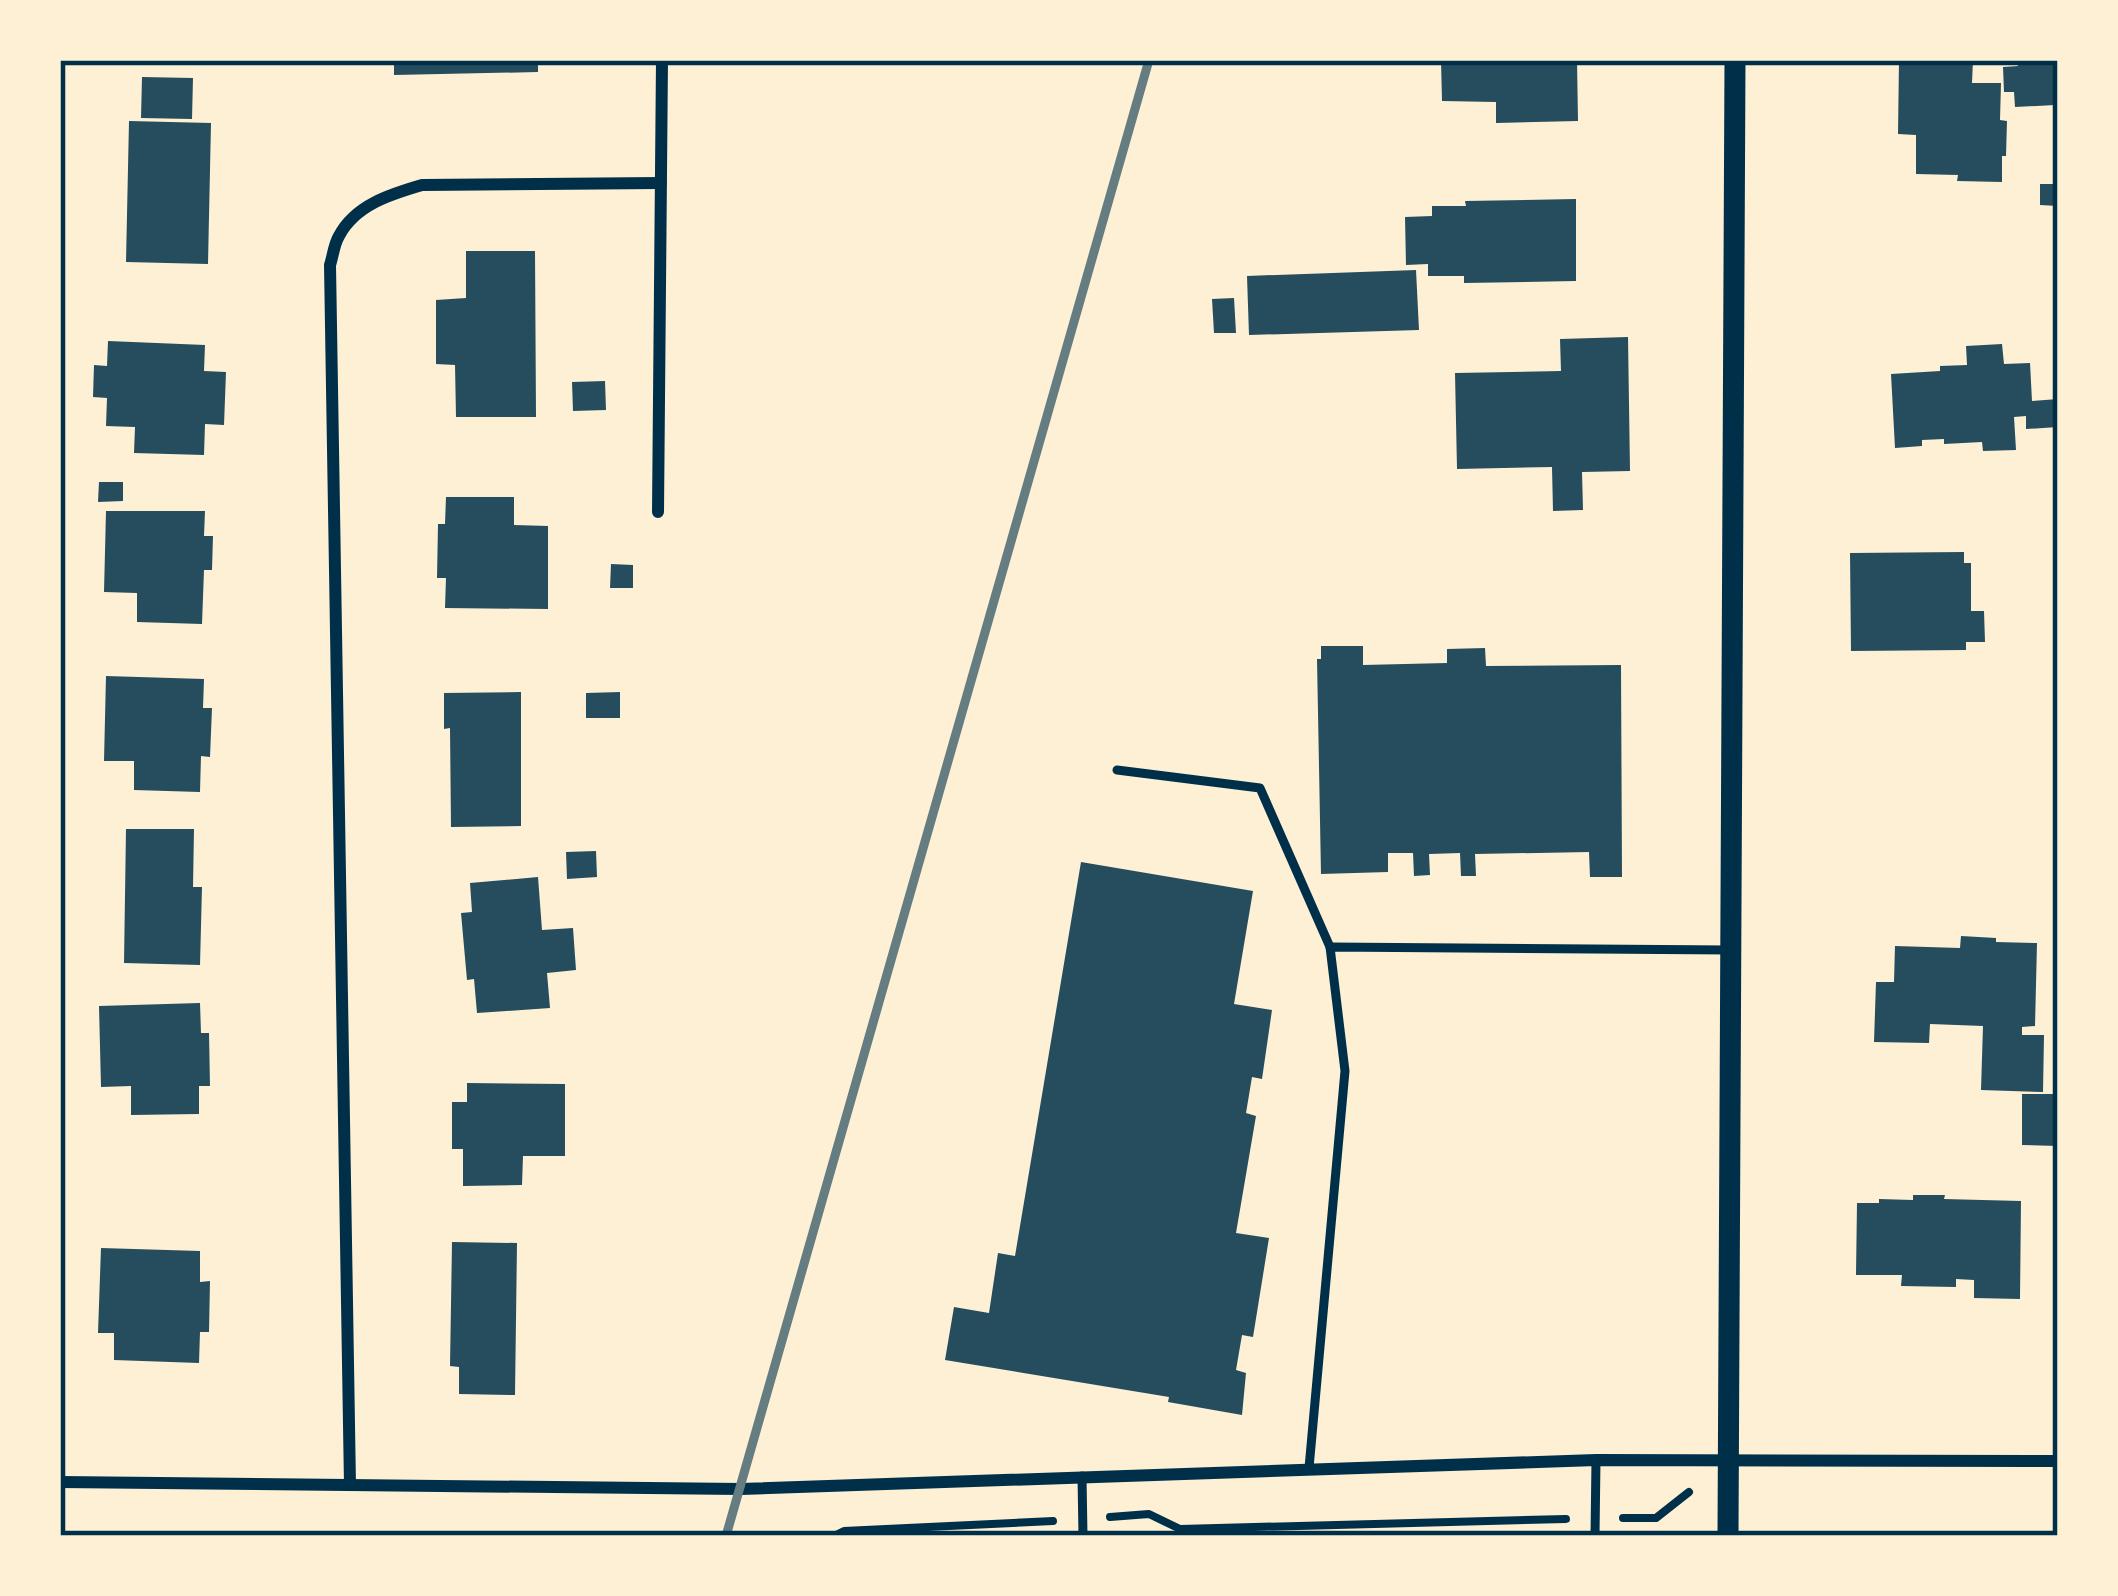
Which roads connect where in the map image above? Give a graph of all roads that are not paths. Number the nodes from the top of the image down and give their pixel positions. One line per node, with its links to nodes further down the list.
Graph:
1 (662, 60): 3 (street)
2 (1735, 60): 7 (street)
3 (661, 183): 4 (street); 14 (street)
4 (658, 512)
5 (1117, 770): 6 (lane)
6 (1330, 946): 7 (lane); 11 (lane)
7 (1730, 950): 9 (street)
8 (1596, 1460): 9 (street); 11 (street); 16 (lane)
9 (1730, 1460): 10 (street); 17 (street)
10 (2058, 1461)
11 (1309, 1468): 12 (street)
12 (1082, 1476): 14 (street); 15 (lane)
13 (60, 1482): 14 (street)
14 (350, 1485)
15 (1083, 1536)
16 (1595, 1536)
17 (1727, 1536)

